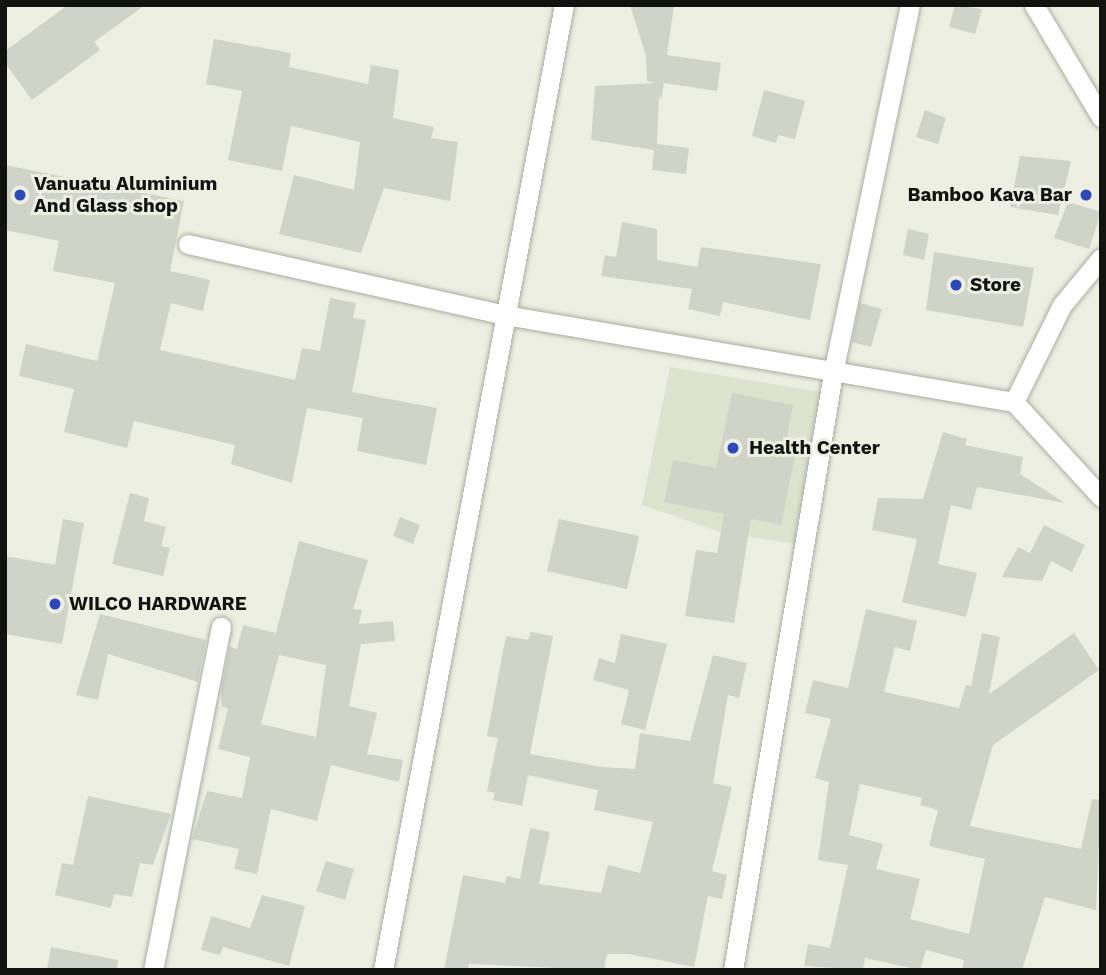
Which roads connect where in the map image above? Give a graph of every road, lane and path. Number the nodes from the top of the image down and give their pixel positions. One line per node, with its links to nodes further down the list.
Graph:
1 (564, 5): 7 (street)
2 (910, 5): 8 (street)
3 (1034, 5): 4 (street)
4 (1101, 117)
5 (188, 244): 7 (street)
6 (1101, 258): 9 (street)
7 (505, 315): 8 (street); 13 (street)
8 (833, 373): 9 (street); 14 (street)
9 (1014, 402): 10 (street)
10 (1101, 497)
11 (221, 627): 12 (street)
12 (153, 970)
13 (383, 970)
14 (733, 970)

